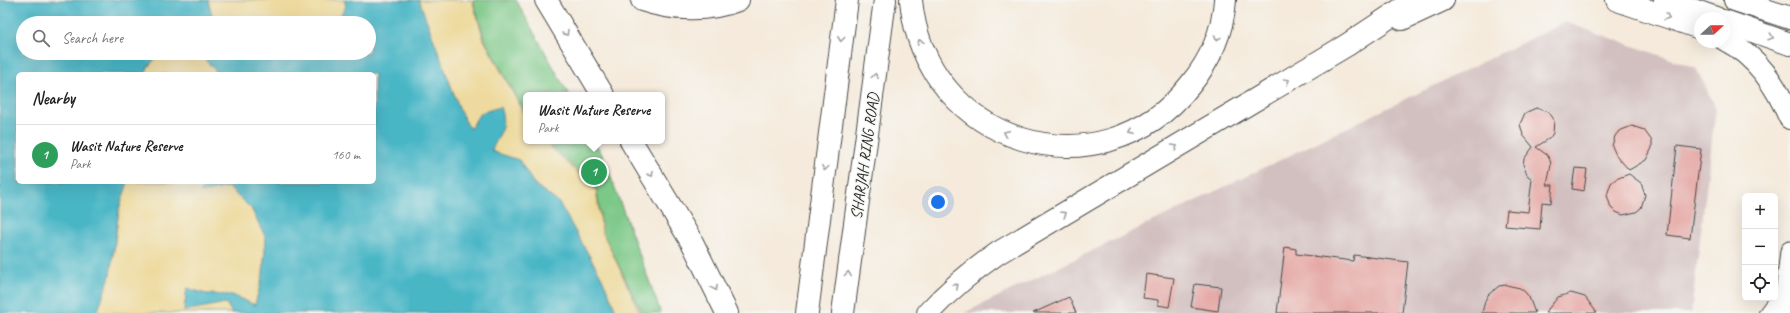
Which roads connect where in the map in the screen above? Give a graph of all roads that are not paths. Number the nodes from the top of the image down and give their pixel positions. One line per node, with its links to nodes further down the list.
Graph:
1 (546, 0): 21 (main road, one-way to 21)
2 (642, 0): 3 (main road)
3 (738, 0)
4 (847, 0): 28 (main road, one-way to 28)
5 (885, 0): 29 (main road, SHARJAH RING ROAD, one-way to 5)
6 (911, 0): 7 (main road, one-way to 6)
7 (1225, 0)
8 (1415, 0): 20 (main road)
9 (1443, 0): 20 (main road)
10 (1616, 0): 15 (main road, one-way to 15)
11 (1664, 0): 13 (main road)
12 (1735, 0): 14 (main road)
13 (1694, 13)
14 (1790, 18)
15 (1694, 26)
16 (1730, 27): 19 (main road, one-way to 19)
17 (1730, 31): 22 (main road)
18 (1730, 36): 23 (main road)
19 (1790, 44)
20 (1347, 45): 30 (main road, one-way to 20)
21 (601, 92)
22 (1790, 99)
23 (1790, 118)
24 (633, 144): 27 (main road, one-way to 27)
25 (1790, 250): 26 (main road)
26 (1787, 284): 31 (street); 32 (main road)
27 (726, 313)
28 (807, 313)
29 (843, 313)
30 (928, 313)
31 (1766, 313)
32 (1783, 313)

